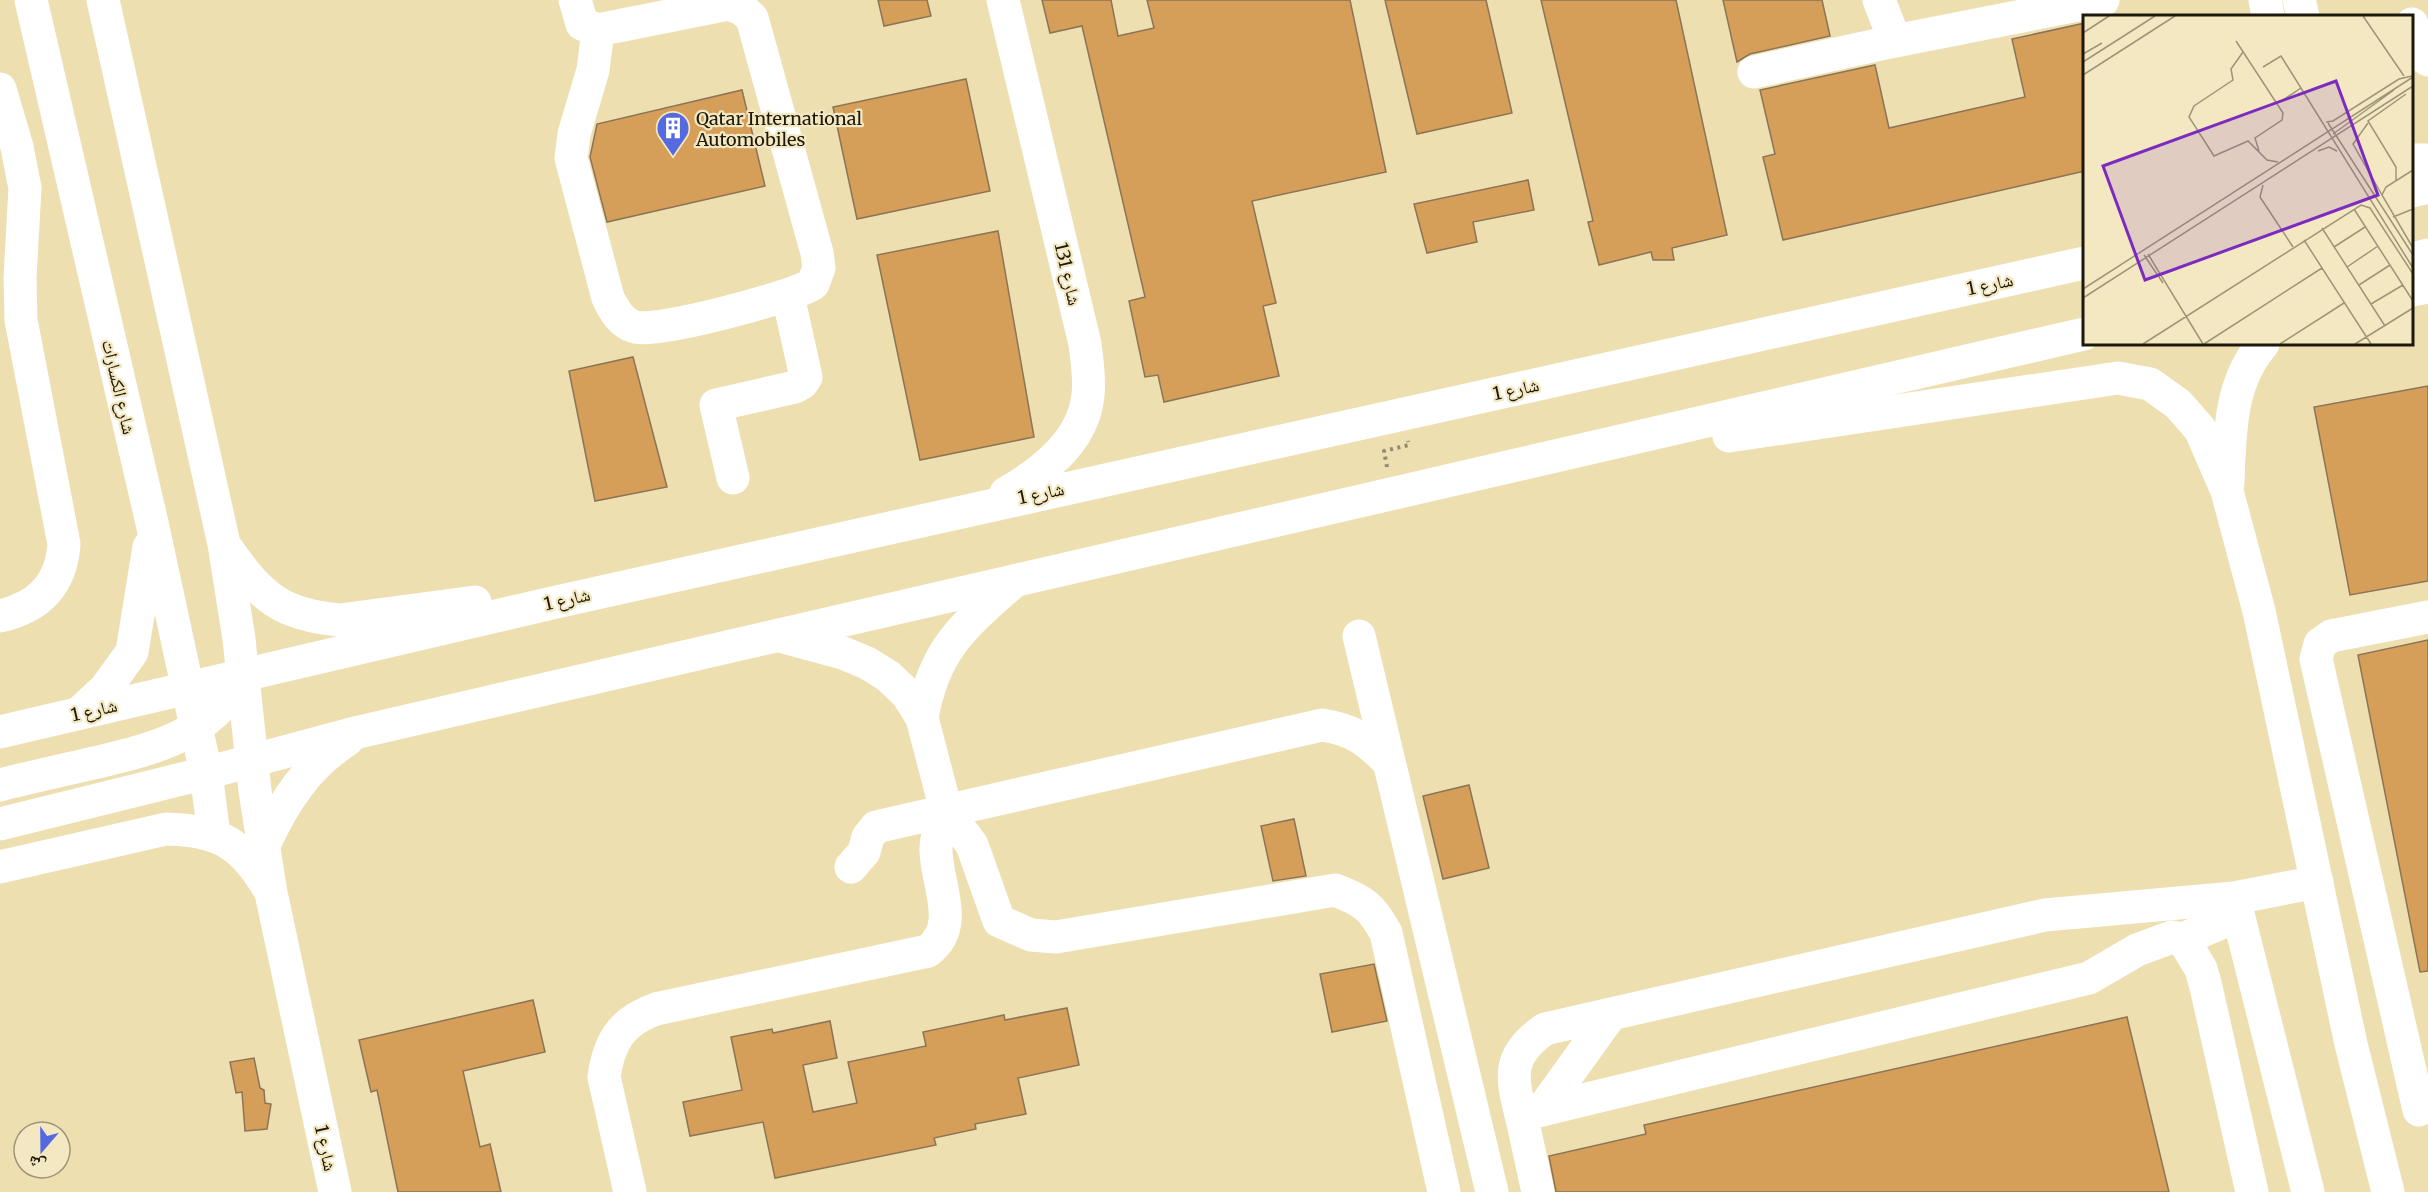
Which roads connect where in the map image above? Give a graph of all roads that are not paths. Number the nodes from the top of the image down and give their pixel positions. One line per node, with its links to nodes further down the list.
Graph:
1 (31, 0): 36 (street, شارع الكسارات)
2 (103, 0): 37 (street)
3 (575, 0): 17 (street)
4 (1003, 0): 35 (street, شارع 131)
5 (1879, 0): 18 (street)
6 (2103, 0): 18 (street)
7 (2263, 0): 10 (street); 11 (street)
8 (2299, 0): 12 (street)
9 (2406, 0): 13 (street)
10 (2262, 15)
11 (2268, 15)
12 (2303, 15)
13 (2410, 15)
14 (2428, 21): 15 (street)
15 (2413, 24)
16 (2413, 29): 19 (street)
17 (598, 30): 29 (street); 29 (street)
18 (1895, 41): 20 (street)
19 (2428, 60)
20 (1754, 72)
21 (0, 89): 40 (street)
22 (2428, 187): 23 (street)
23 (2413, 190)
24 (2428, 255): 25 (street)
25 (2413, 259)
26 (2083, 263): 35 (street, شارع 1)
27 (2428, 286): 28 (street)
28 (2413, 290)
29 (788, 296): 33 (street)
30 (2083, 334): 32 (street)
31 (2262, 345): 34 (street)
32 (1531, 462): 34 (street); 38 (street)
33 (733, 478)
34 (2227, 491): 61 (street)
35 (985, 506): 39 (street, شارع 1)
36 (152, 523): 45 (street, شارع الكسارات); 46 (street)
37 (224, 544): 39 (street); 44 (street)
38 (1011, 583): 42 (street); 47 (street)
39 (552, 603): 44 (street, شارع 1)
40 (0, 616)
41 (2428, 617): 66 (street)
42 (779, 636): 47 (street); 50 (street)
43 (1359, 636): 52 (street)
44 (243, 677): 45 (street, شارع 1); 48 (street); 51 (street)
45 (188, 688): 46 (street, شارع 1); 48 (street, شارع الكسارات)
46 (77, 714): 49 (street, شارع 1)
47 (922, 718): 55 (street)
48 (196, 727): 53 (street, شارع الكسارات); 54 (street)
49 (0, 732)
50 (359, 732): 51 (street); 58 (street)
51 (251, 761): 53 (street); 58 (street, شارع 1)
52 (1389, 762): 55 (street); 71 (street)
53 (206, 773): 56 (street); 57 (street, شارع الكسارات)
54 (0, 785)
55 (946, 810): 60 (street); 69 (street); 70 (street)
56 (0, 824)
57 (214, 836): 59 (street, شارع 1); 62 (street, شارع 1)
58 (265, 843): 62 (street, شارع 1)
59 (0, 867)
60 (851, 867)
61 (2317, 882): 63 (street); 75 (street)
62 (272, 893): 68 (street, شارع 1)
63 (2236, 907): 64 (street); 65 (street); 74 (street)
64 (2183, 939): 67 (street); 73 (street)
65 (1611, 1014): 67 (street); 67 (street)
66 (2420, 1110)
67 (1532, 1112): 72 (street)
68 (335, 1192)
69 (630, 1192)
70 (1444, 1192)
71 (1492, 1192)
72 (1538, 1192)
73 (2252, 1192)
74 (2308, 1192)
75 (2388, 1192)

